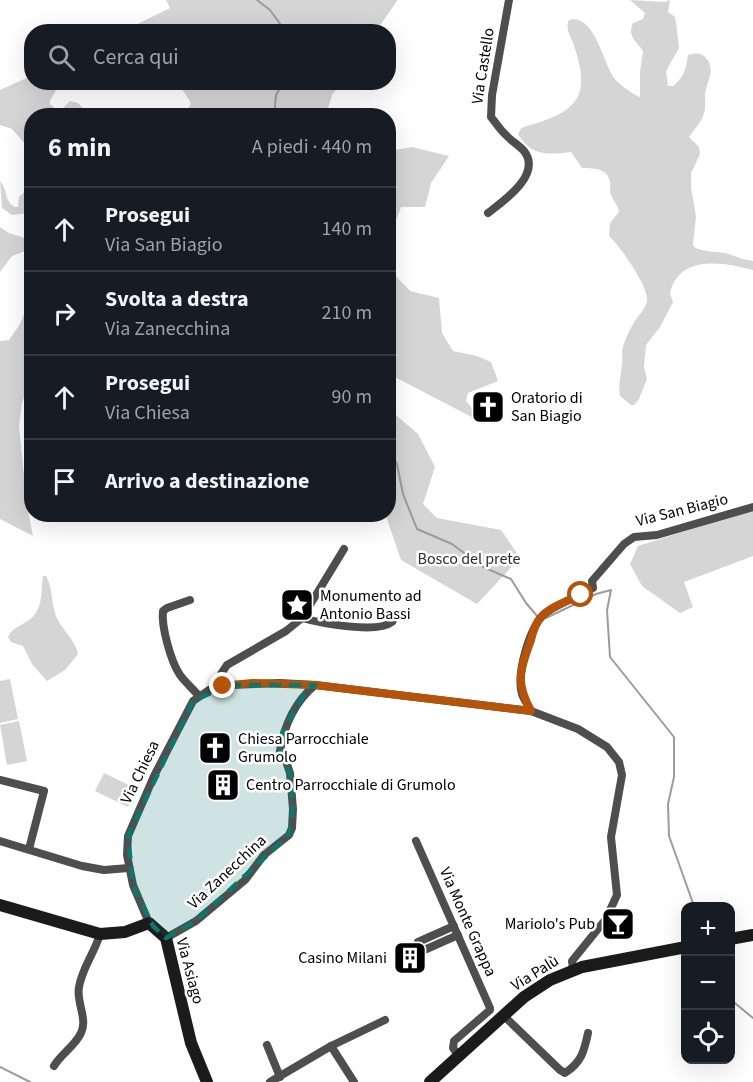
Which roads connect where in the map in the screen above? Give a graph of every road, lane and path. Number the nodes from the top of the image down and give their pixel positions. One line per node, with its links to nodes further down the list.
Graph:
1 (509, 0): 2 (street, Via Castello)
2 (488, 213)
3 (753, 507): 11 (street, Via San Biagio)
4 (344, 549): 7 (street)
5 (190, 600): 10 (street)
6 (397, 614): 7 (street)
7 (302, 618): 9 (street)
8 (315, 685): 9 (street); 11 (street); 23 (street, Via Zanecchina)
9 (219, 687): 10 (street)
10 (199, 696): 16 (street, Via Chiesa)
11 (531, 711): 26 (street)
12 (0, 780): 15 (street)
13 (0, 841): 15 (street)
14 (416, 841): 19 (street, Via Monte Grappa)
15 (29, 849): 16 (street)
16 (129, 868): 18 (street, Via Chiesa)
17 (0, 905): 20 (street)
18 (149, 923): 20 (street); 23 (street, Via Asiago)
19 (454, 926): 21 (street, Via Monte Grappa); 21 (street)
20 (100, 934): 33 (street)
21 (458, 935): 32 (street, Via Monte Grappa)
22 (753, 935): 24 (street)
23 (166, 938): 35 (street, Via Asiago)
24 (735, 938)
25 (681, 948): 26 (street, Via Palù)
26 (573, 969): 27 (street, Via Palù)
27 (504, 1016): 29 (street); 32 (street, Via Palù)
28 (385, 1020): 31 (street)
29 (588, 1033)
30 (267, 1045): 34 (street)
31 (332, 1046): 34 (street); 37 (street)
32 (462, 1054): 38 (street, Via Palù)
33 (54, 1066)
34 (280, 1077): 36 (street)
35 (207, 1082)
36 (270, 1082)
37 (354, 1082)
38 (430, 1082)

